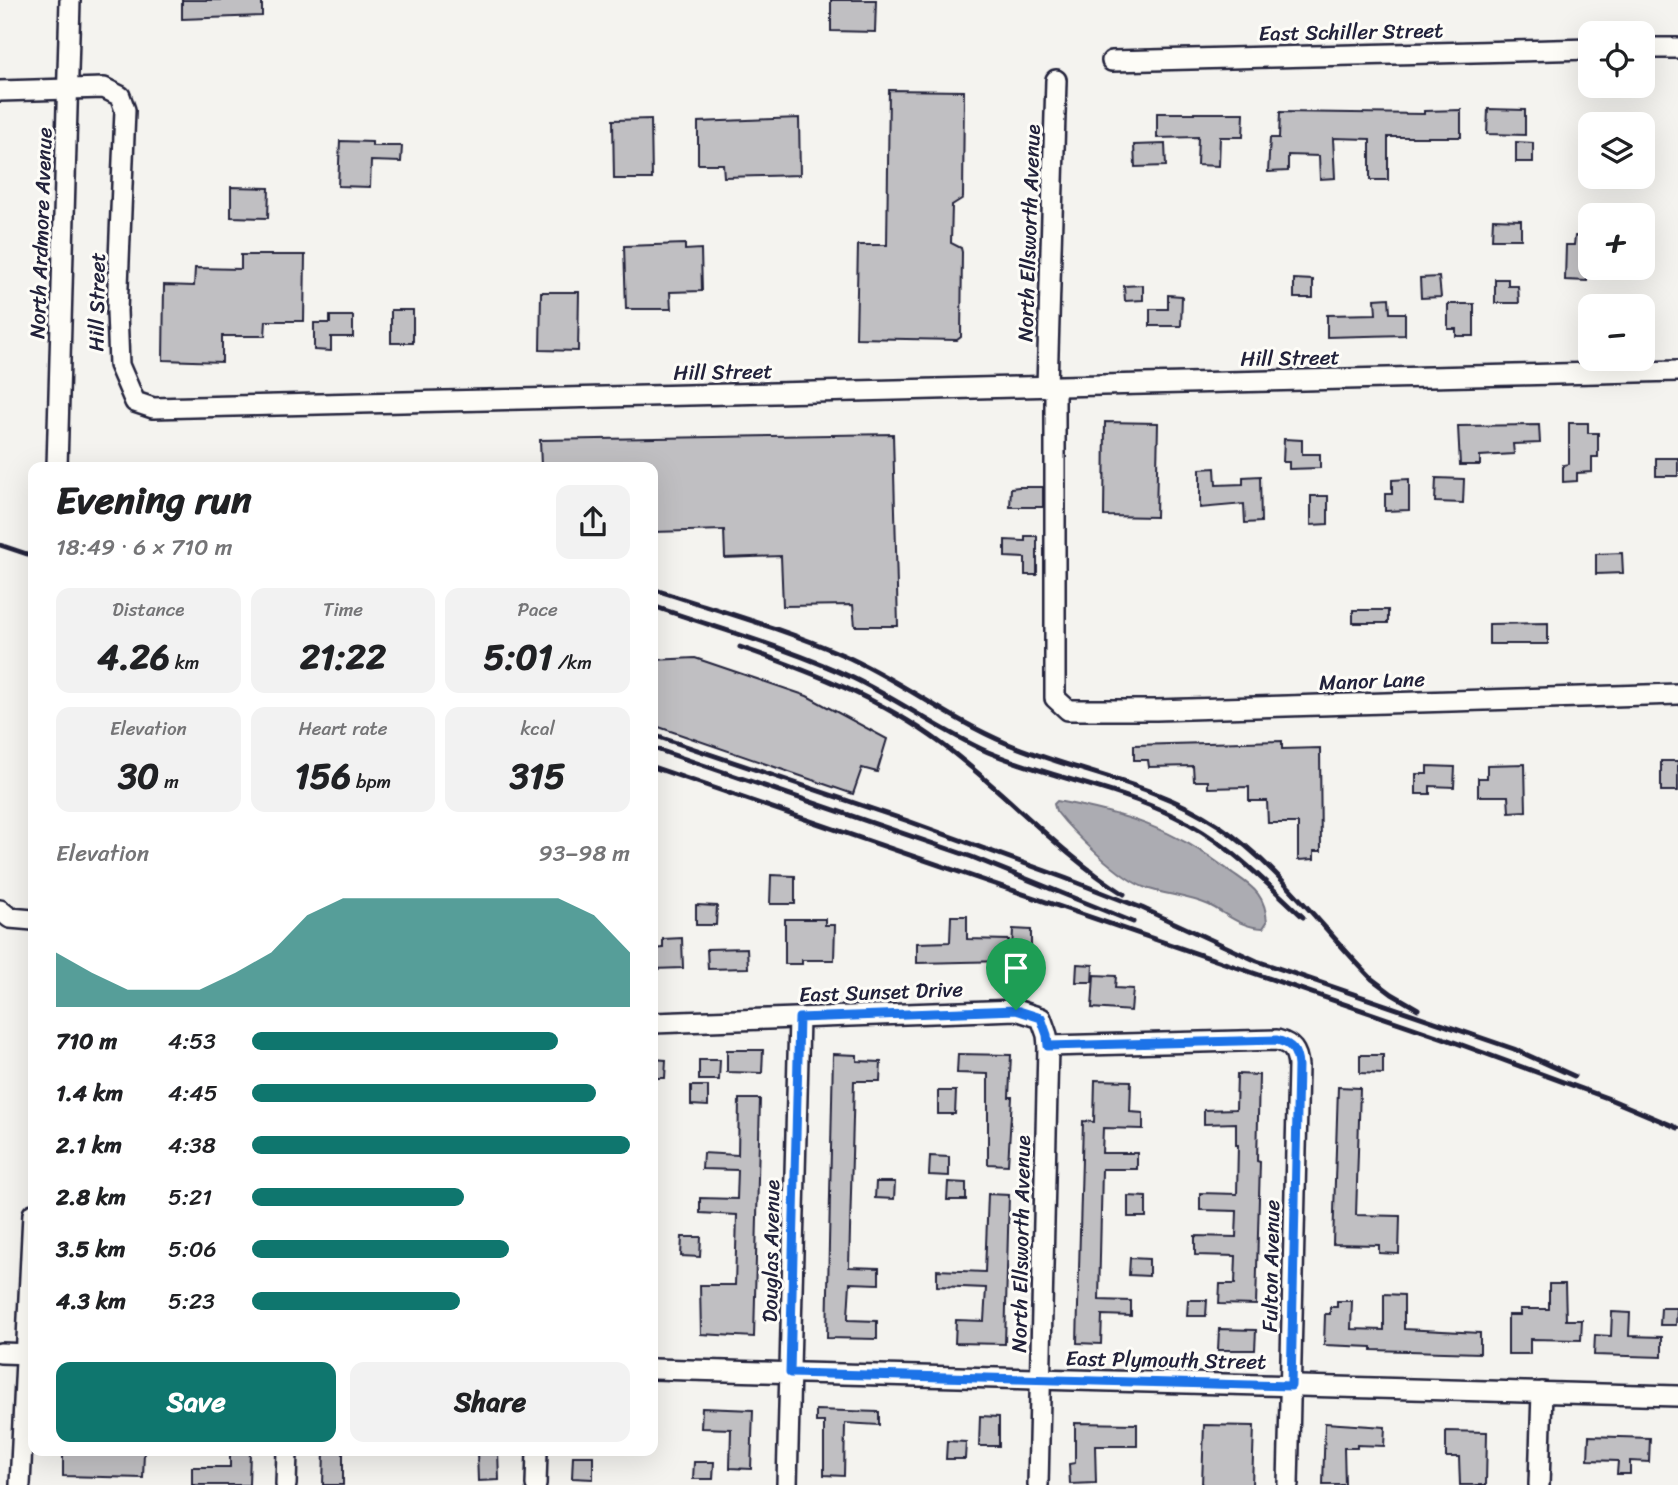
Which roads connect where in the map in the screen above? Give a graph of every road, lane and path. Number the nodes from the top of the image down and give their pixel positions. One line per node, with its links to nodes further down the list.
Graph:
1 (70, 0): 7 (street, North Ardmore Avenue)
2 (1655, 48): 3 (street)
3 (1678, 48)
4 (1578, 49): 5 (street, East Schiller Street)
5 (1112, 61)
6 (1056, 80): 10 (street, North Ellsworth Avenue)
7 (67, 88): 8 (street, Hill Street); 10 (street, Hill Street); 11 (street, North Ardmore Avenue)
8 (0, 91)
9 (1678, 371): 10 (street, Hill Street)
10 (1051, 387): 13 (street, North Ellsworth Avenue)
11 (57, 462)
12 (1678, 694): 13 (street, Manor Lane)
13 (1068, 710)
14 (0, 910): 15 (street)
15 (28, 920)
16 (799, 1018): 17 (street, East Sunset Drive); 18 (street, East Sunset Drive); 22 (street, Douglas Avenue)
17 (658, 1023)
18 (1048, 1046): 23 (street, North Ellsworth Avenue); 25 (street, Fulton Avenue)
19 (0, 1353): 20 (street)
20 (28, 1354)
21 (658, 1369): 22 (street, East Plymouth Street)
22 (790, 1373): 23 (street, East Plymouth Street); 33 (street, Douglas Avenue)
23 (1041, 1379): 25 (street, East Plymouth Street); 34 (street, North Ellsworth Avenue)
24 (28, 1380): 30 (street)
25 (1291, 1386): 26 (street, East Plymouth Street); 35 (street, Fulton Avenue)
26 (1542, 1392): 27 (street, East Plymouth Street); 36 (street)
27 (1678, 1396)
28 (287, 1456): 31 (street)
29 (537, 1456): 32 (street)
30 (20, 1485)
31 (286, 1485)
32 (536, 1485)
33 (787, 1485)
34 (1038, 1485)
35 (1288, 1485)
36 (1539, 1485)

